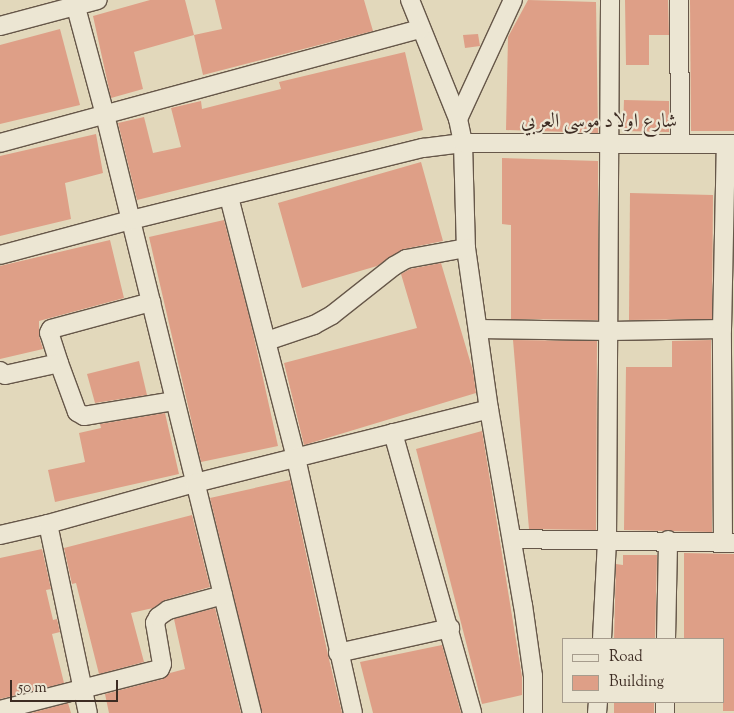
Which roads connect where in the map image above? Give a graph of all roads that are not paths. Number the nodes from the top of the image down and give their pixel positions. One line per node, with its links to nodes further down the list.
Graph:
1 (98, 0): 6 (street)
2 (410, 0): 8 (street)
3 (513, 0): 10 (street)
4 (610, 0): 13 (street)
5 (679, 0): 14 (street)
6 (75, 3): 7 (street); 9 (street)
7 (0, 26)
8 (421, 28): 9 (street); 10 (street)
9 (105, 116): 11 (street); 17 (street)
10 (458, 118): 12 (street)
11 (0, 143)
12 (463, 143): 13 (street, شارع اولاد موسى العربي); 16 (street, شارع اولاد موسى العربي); 18 (street)
13 (608, 143): 14 (street, شارع اولاد موسى العربي); 23 (street)
14 (680, 144): 15 (street, شارع اولاد موسى العربي)
15 (730, 144): 22 (street)
16 (229, 197): 17 (street, شارع اولاد موسى العربي); 24 (street)
17 (131, 220): 19 (street, شارع اولاد موسى العربي); 20 (street)
18 (466, 248): 21 (street); 24 (street)
19 (0, 255)
20 (151, 302): 25 (street); 27 (street)
21 (478, 329): 23 (street); 28 (street)
22 (722, 329): 23 (street); 37 (street)
23 (610, 331): 36 (street)
24 (267, 341): 30 (street)
25 (59, 363): 26 (street); 27 (street)
26 (0, 372)
27 (175, 400): 31 (street)
28 (489, 408): 29 (street); 34 (street)
29 (393, 433): 30 (street); 39 (street)
30 (296, 458): 31 (street); 42 (street)
31 (195, 483): 32 (street); 38 (street)
32 (48, 524): 33 (street); 43 (street)
33 (0, 535)
34 (514, 539): 36 (street); 49 (street)
35 (668, 540): 36 (street); 37 (street); 41 (street)
36 (607, 541): 40 (street)
37 (728, 543)
38 (222, 595): 43 (street); 46 (street)
39 (450, 628): 42 (street); 48 (street)
40 (602, 638)
41 (666, 638)
42 (338, 653): 47 (street)
43 (83, 690): 44 (street); 45 (street)
44 (0, 710)
45 (88, 713)
46 (252, 713)
47 (353, 713)
48 (472, 713)
49 (533, 713)

